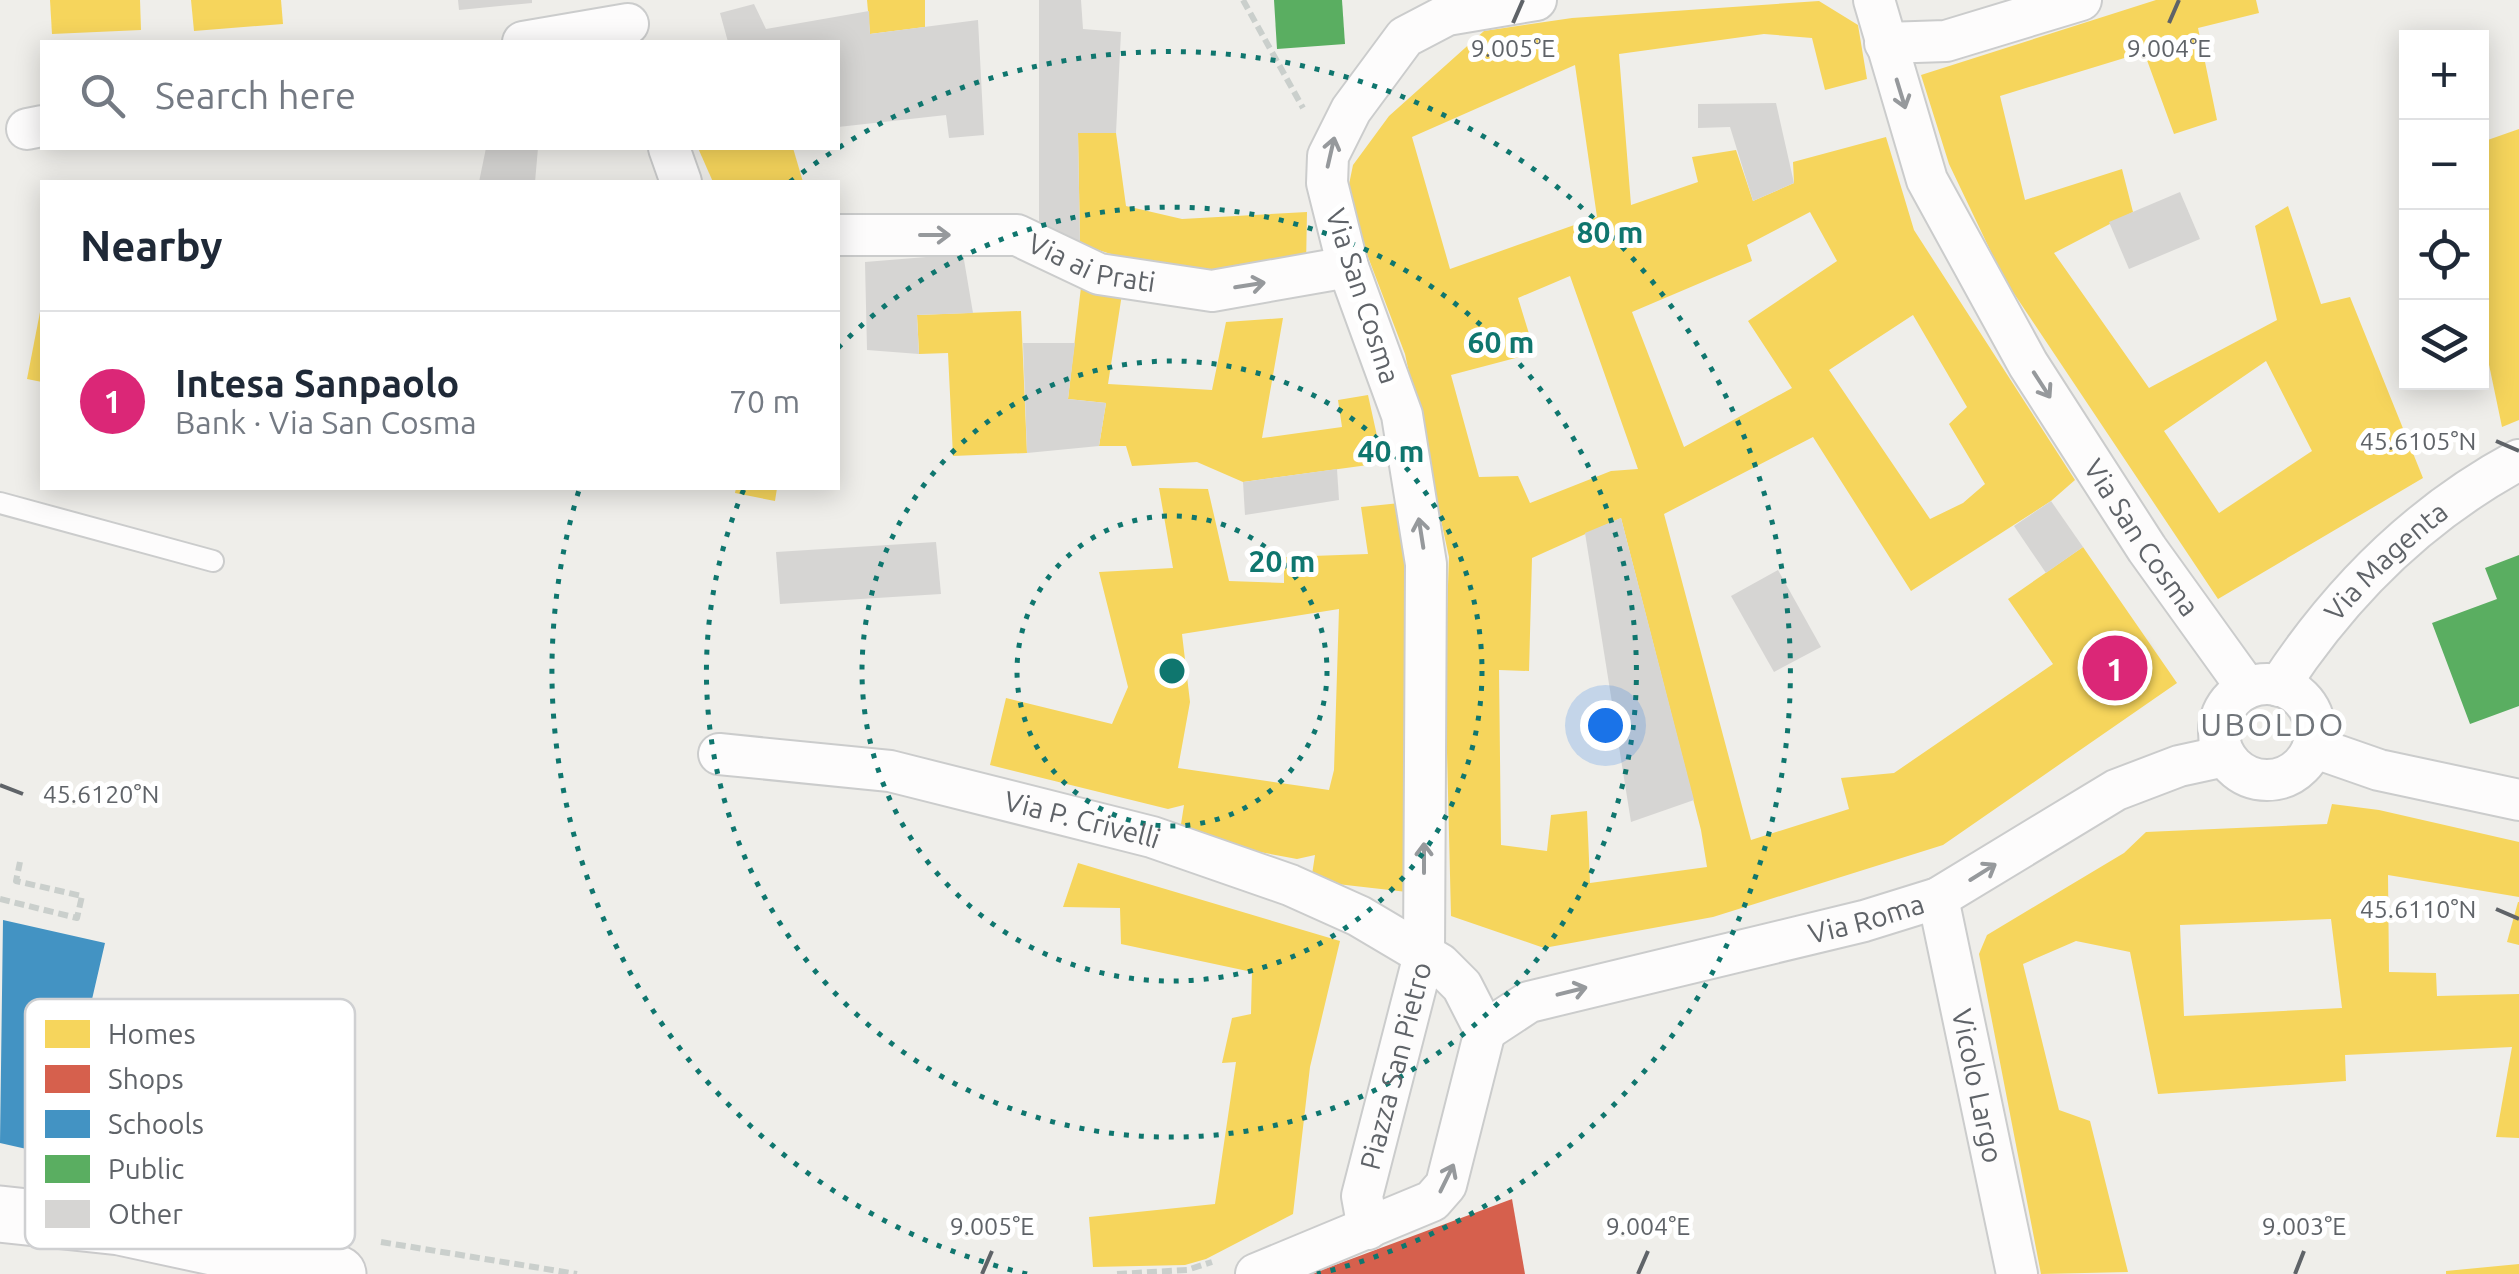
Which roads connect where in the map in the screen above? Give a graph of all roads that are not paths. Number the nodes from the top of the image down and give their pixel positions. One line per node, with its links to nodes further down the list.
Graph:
1 (1536, 0): 4 (street)
2 (1874, 0): 7 (street, Via San Cosma)
3 (2081, 0): 7 (street)
4 (1404, 18): 11 (street, Via San Cosma, one-way to 4)
5 (627, 22): 6 (street)
6 (533, 40)
7 (1885, 43): 15 (street, Via San Cosma, one-way to 15)
8 (670, 150): 9 (street)
9 (680, 180)
10 (840, 235): 11 (street, Via ai Prati, one-way to 11)
11 (1348, 268): 21 (street, Via San Cosma, one-way to 11)
12 (2519, 460): 15 (street, Via Magenta)
13 (0, 503): 14 (lane)
14 (214, 561)
15 (2263, 687): 16 (street); 18 (street)
16 (2313, 747): 18 (street); 19 (street)
17 (719, 754): 21 (street, Via P. Crivelli)
18 (2225, 756): 20 (street, Via Roma, one-way to 18)
19 (2519, 800)
20 (1938, 898): 22 (street, Via Roma, one-way to 20); 30 (street, Vicolo Largo)
21 (1424, 955): 22 (street, Piazza San Pietro); 25 (street, Piazza San Pietro)
22 (1485, 1030): 25 (street, Piazza San Pietro, one-way to 22)
23 (0, 1214): 24 (street)
24 (25, 1217)
25 (1368, 1229): 29 (street)
26 (179, 1259): 27 (street)
27 (288, 1268): 28 (street)
28 (338, 1274)
29 (1256, 1274)
30 (2017, 1274)

